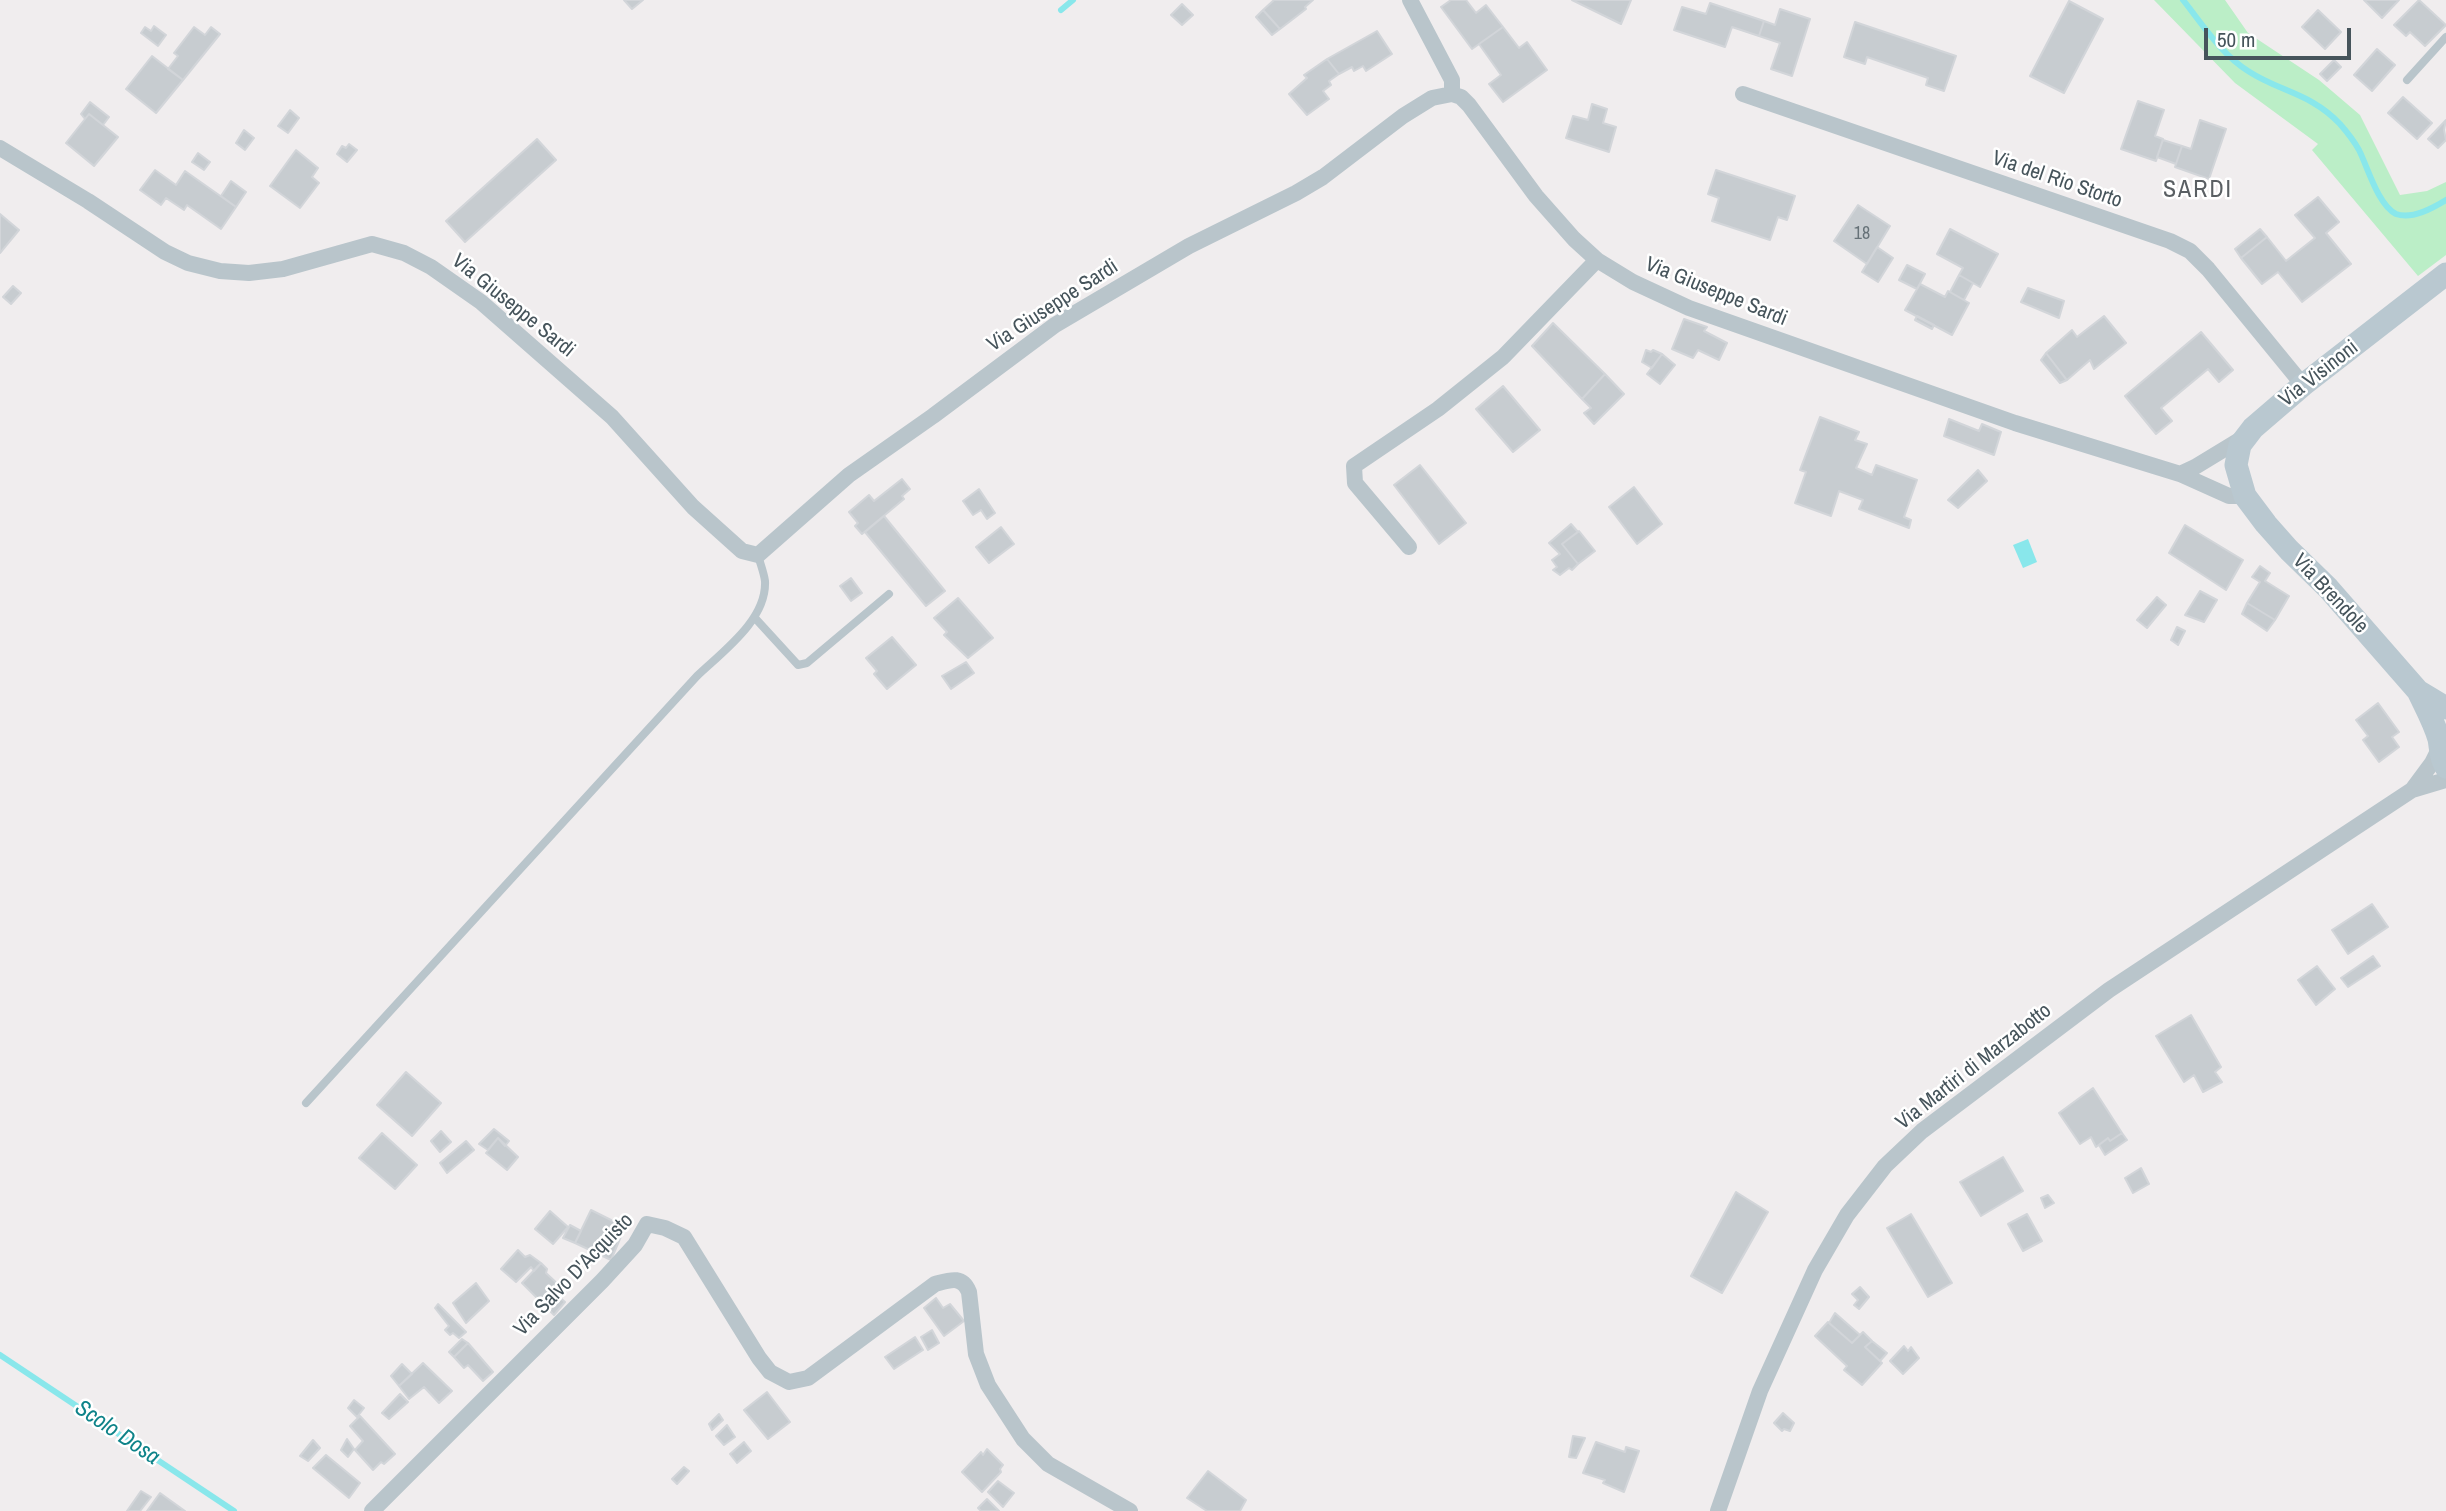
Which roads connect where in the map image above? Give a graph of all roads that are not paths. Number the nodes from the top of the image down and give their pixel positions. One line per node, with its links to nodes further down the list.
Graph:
1 (1410, 0): 4 (street)
2 (2446, 37): 3 (lane)
3 (2407, 79)
4 (1452, 94): 7 (street, Via Giuseppe Sardi); 14 (street, Via Giuseppe Sardi)
5 (1743, 94): 9 (street, Via del Rio Storto)
6 (0, 148): 14 (street, Via Giuseppe Sardi)
7 (1597, 260): 11 (street, Via Giuseppe Sardi); 13 (street)
8 (2446, 274): 9 (street, Via Visinoni)
9 (2303, 385): 10 (street, Via Visinoni)
10 (2246, 436): 11 (street); 12 (street)
11 (2180, 474): 12 (street, Via Giuseppe Sardi)
12 (2245, 496): 17 (street, Via Brendole)
13 (1409, 547)
14 (758, 555): 16 (lane)
15 (889, 594): 16 (lane)
16 (755, 618): 22 (lane)
17 (2417, 691): 18 (street, Via Brendole); 19 (street, Via Brendole)
18 (2446, 708)
19 (2443, 747): 21 (street, Via Martiri di Marzabotto)
20 (2446, 780): 21 (street, Via Martiri di Marzabotto)
21 (2412, 790): 25 (street, Via Martiri di Marzabotto)
22 (306, 1103)
23 (372, 1511): 24 (street, Via Salvo D'Acquisto)
24 (1130, 1511)
25 (1718, 1511)

